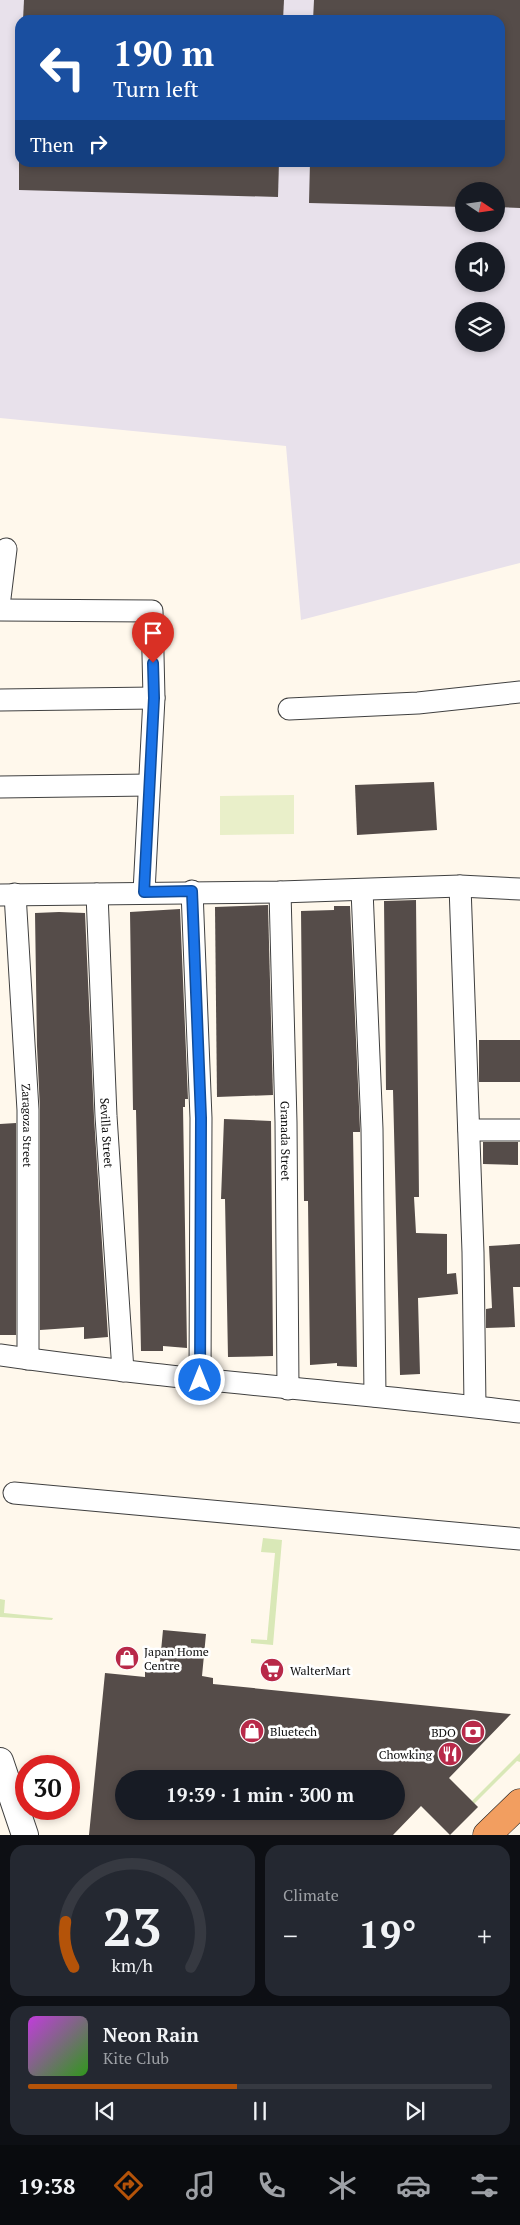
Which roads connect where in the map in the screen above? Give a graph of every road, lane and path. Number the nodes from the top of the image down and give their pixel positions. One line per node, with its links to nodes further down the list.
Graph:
1 (6, 548): 2 (street)
2 (1, 588)
3 (0, 610): 5 (street)
4 (520, 692): 7 (street)
5 (154, 698): 6 (street); 8 (street)
6 (0, 700)
7 (289, 710)
8 (149, 785): 9 (street); 14 (street)
9 (0, 787)
10 (460, 886): 11 (street); 12 (street); 18 (street)
11 (520, 889)
12 (362, 890): 15 (street); 25 (street)
13 (192, 891): 14 (street); 15 (street); 23 (street)
14 (144, 892): 17 (street)
15 (280, 892): 24 (street, Granada Street)
16 (7, 894): 17 (street); 21 (street, Zaragoza Street)
17 (98, 894): 22 (street, Sevilla Street)
18 (469, 1130): 19 (street); 26 (street)
19 (520, 1130)
20 (0, 1355): 21 (street)
21 (28, 1359): 22 (street)
22 (123, 1371): 23 (street)
23 (200, 1380): 24 (street)
24 (288, 1388): 25 (street)
25 (375, 1396): 26 (street)
26 (475, 1406): 27 (street)
27 (520, 1412)
28 (14, 1493): 29 (street)
29 (520, 1539)
30 (0, 1761): 33 (street)
31 (520, 1803): 34 (highway)
32 (520, 1827): 35 (highway)
33 (25, 1835)
34 (487, 1835)
35 (512, 1835)

